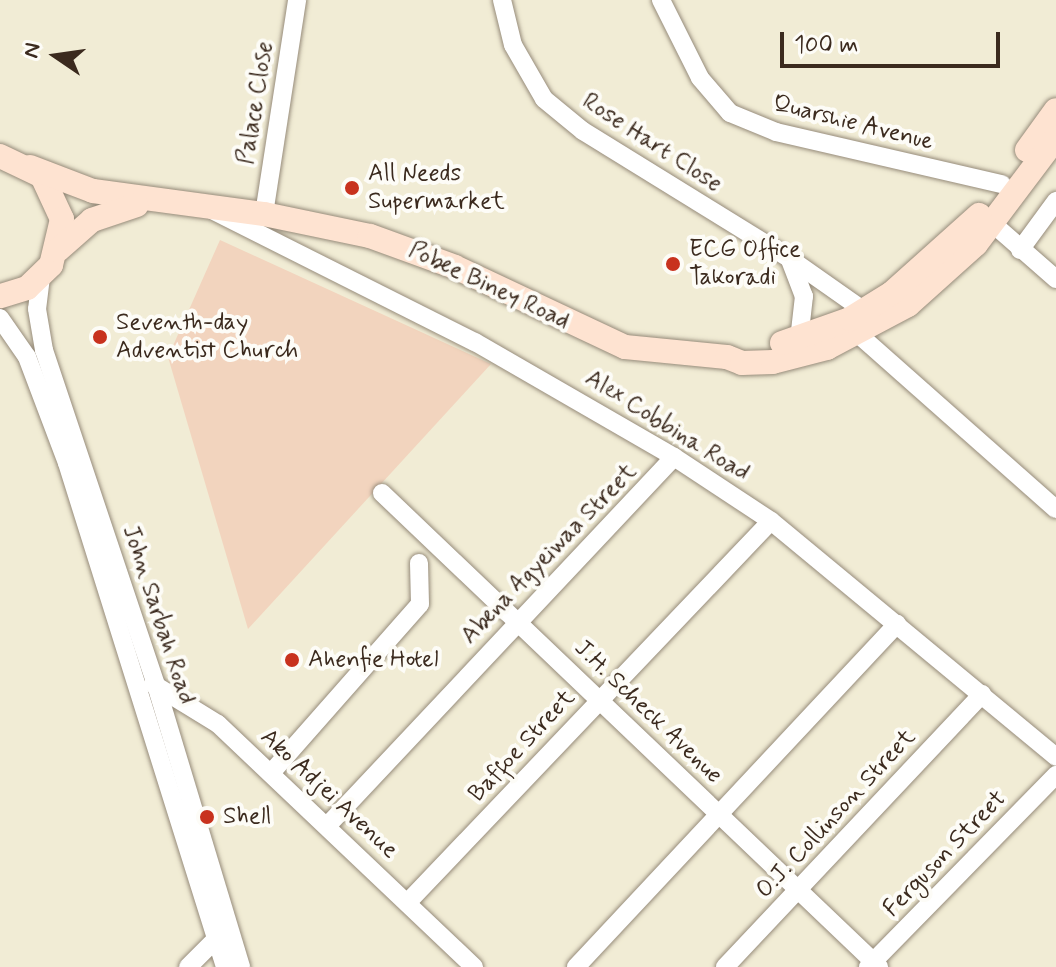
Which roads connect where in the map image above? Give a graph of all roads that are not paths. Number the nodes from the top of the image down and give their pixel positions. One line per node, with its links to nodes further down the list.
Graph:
1 (297, 0): 11 (street, Palace Close)
2 (502, 0): 15 (street, Rose Hart Close)
3 (661, 0): 7 (street, Quarshie Avenue)
4 (1056, 110): 7 (street, Pobee Biney Road)
5 (1056, 138): 12 (street, Pobee Biney Road)
6 (11, 157): 9 (street); 13 (street)
7 (1002, 184): 20 (street, Pobee Biney Road)
8 (1056, 201): 14 (street)
9 (155, 202): 10 (street, Pobee Biney Road); 13 (street)
10 (206, 206): 11 (street, Pobee Biney Road); 23 (street, Alex Cobbina Road)
11 (264, 214): 22 (street, Pobee Biney Road)
12 (992, 223): 14 (street); 20 (street, Pobee Biney Road)
13 (58, 250): 16 (street)
14 (1020, 250): 17 (street)
15 (789, 258): 20 (street, Rose Hart Close); 21 (street)
16 (41, 277): 18 (street); 31 (street, John Sarbah Road)
17 (1056, 279)
18 (0, 296)
19 (0, 318): 30 (street, John Sarbah Road)
20 (860, 322): 21 (street, Pobee Biney Road); 22 (street, Pobee Biney Road); 25 (street, Rose Hart Close)
21 (799, 340): 22 (street, Pobee Biney Road)
22 (727, 357)
23 (674, 457): 26 (street, Alex Cobbina Road); 28 (street, Abena Agyeiwaa Street)
24 (382, 493): 28 (street, J.H. Scheck Avenue)
25 (1056, 509)
26 (771, 521): 29 (street, Alex Cobbina Road); 33 (street, Baffoe Street)
27 (419, 563): 35 (street)
28 (517, 620): 33 (street, J.H. Scheck Avenue); 38 (street, Abena Agyeiwaa Street)
29 (897, 624): 32 (street, Alex Cobbina Road); 37 (street)
30 (137, 676): 31 (street, Ako Adjei Avenue); 41 (street, John Sarbah Road)
31 (156, 685): 35 (street, Ako Adjei Avenue); 45 (street, John Sarbah Road)
32 (982, 694): 34 (street, Alex Cobbina Road); 39 (street, O.J. Collinson Street)
33 (599, 699): 37 (street, J.H. Scheck Avenue); 40 (street, Baffoe Street)
34 (1056, 757)
35 (271, 773): 38 (street, Ako Adjei Avenue)
36 (1056, 775): 42 (street, Ferguson Street)
37 (721, 815): 39 (street, J.H. Scheck Avenue); 47 (street)
38 (328, 825): 40 (street, Ako Adjei Avenue)
39 (799, 890): 42 (street, J.H. Scheck Avenue); 48 (street, O.J. Collinson Street)
40 (408, 902): 46 (street, Ako Adjei Avenue)
41 (216, 939): 43 (street); 44 (street, John Sarbah Road)
42 (874, 965)
43 (188, 967)
44 (225, 967)
45 (241, 967)
46 (474, 967)
47 (576, 967)
48 (725, 967)

